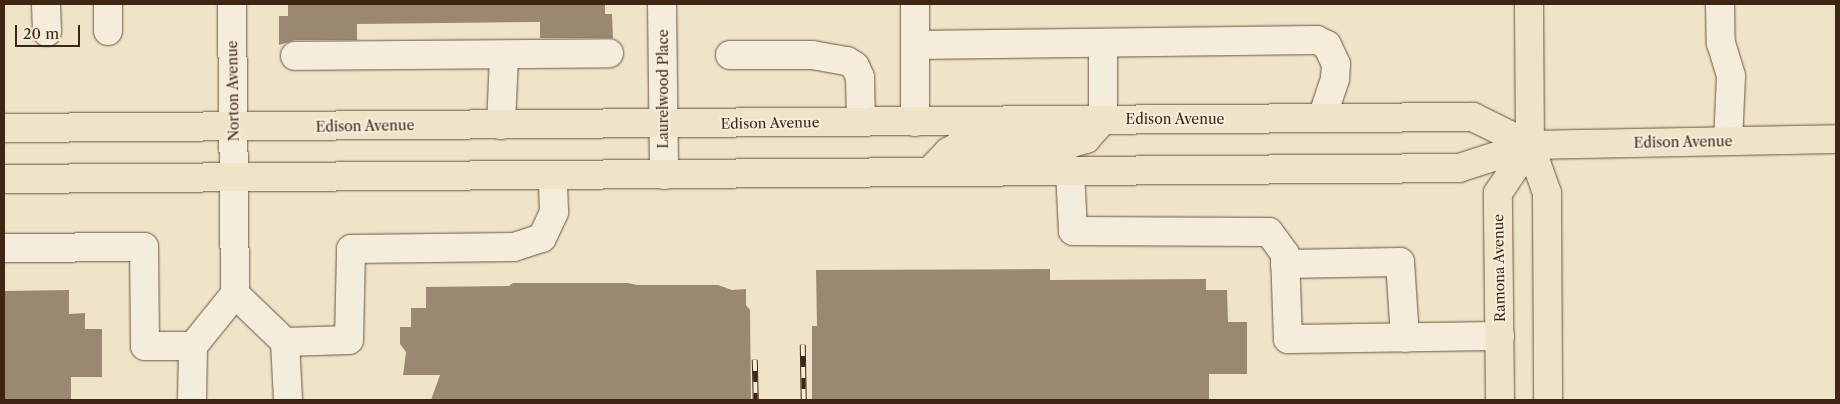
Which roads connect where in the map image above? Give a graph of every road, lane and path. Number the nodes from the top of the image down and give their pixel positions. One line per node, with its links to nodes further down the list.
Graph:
1 (46, 4): 9 (street)
2 (108, 4): 8 (street)
3 (232, 4): 22 (street, Norton Avenue)
4 (662, 4): 20 (street, Laurelwood Place)
5 (915, 4): 11 (street)
6 (1529, 4): 26 (main road)
7 (1720, 4): 25 (street)
8 (108, 31)
9 (47, 32)
10 (1103, 43): 11 (street); 16 (street); 17 (street)
11 (915, 45): 19 (street)
12 (609, 53): 13 (street)
13 (504, 55): 15 (street); 21 (street)
14 (730, 55): 18 (street)
15 (295, 56)
16 (1322, 118): 17 (main road, Edison Avenue); 26 (main road, Edison Avenue)
17 (1102, 120): 19 (main road, Edison Avenue); 27 (main road)
18 (861, 122): 19 (main road, Edison Avenue); 20 (main road, Edison Avenue)
19 (915, 122)
20 (663, 124): 21 (main road, Edison Avenue); 29 (street, Laurelwood Place)
21 (501, 125): 22 (main road, Edison Avenue)
22 (234, 127): 23 (main road, Edison Avenue); 32 (street, Norton Avenue)
23 (4, 128)
24 (1836, 139): 25 (main road, Edison Avenue)
25 (1728, 141): 26 (main road, Edison Avenue)
26 (1530, 145): 28 (main road, Edison Avenue); 36 (main road, Ramona Avenue); 43 (main road)
27 (929, 172): 28 (main road, Edison Avenue); 29 (main road, Edison Avenue)
28 (1070, 172): 34 (street)
29 (664, 175): 30 (main road, Edison Avenue)
30 (552, 176): 32 (main road, Edison Avenue); 38 (street)
31 (4, 179): 32 (main road, Edison Avenue)
32 (234, 179): 35 (street, Norton Avenue)
33 (4, 248): 39 (street)
34 (1286, 264): 37 (street); 37 (street)
35 (235, 294): 38 (street); 39 (street)
36 (1500, 336): 37 (street); 42 (main road, Ramona Avenue)
37 (1405, 338)
38 (285, 342): 41 (street)
39 (193, 346): 40 (street)
40 (192, 400)
41 (288, 400)
42 (1500, 400)
43 (1548, 400)

